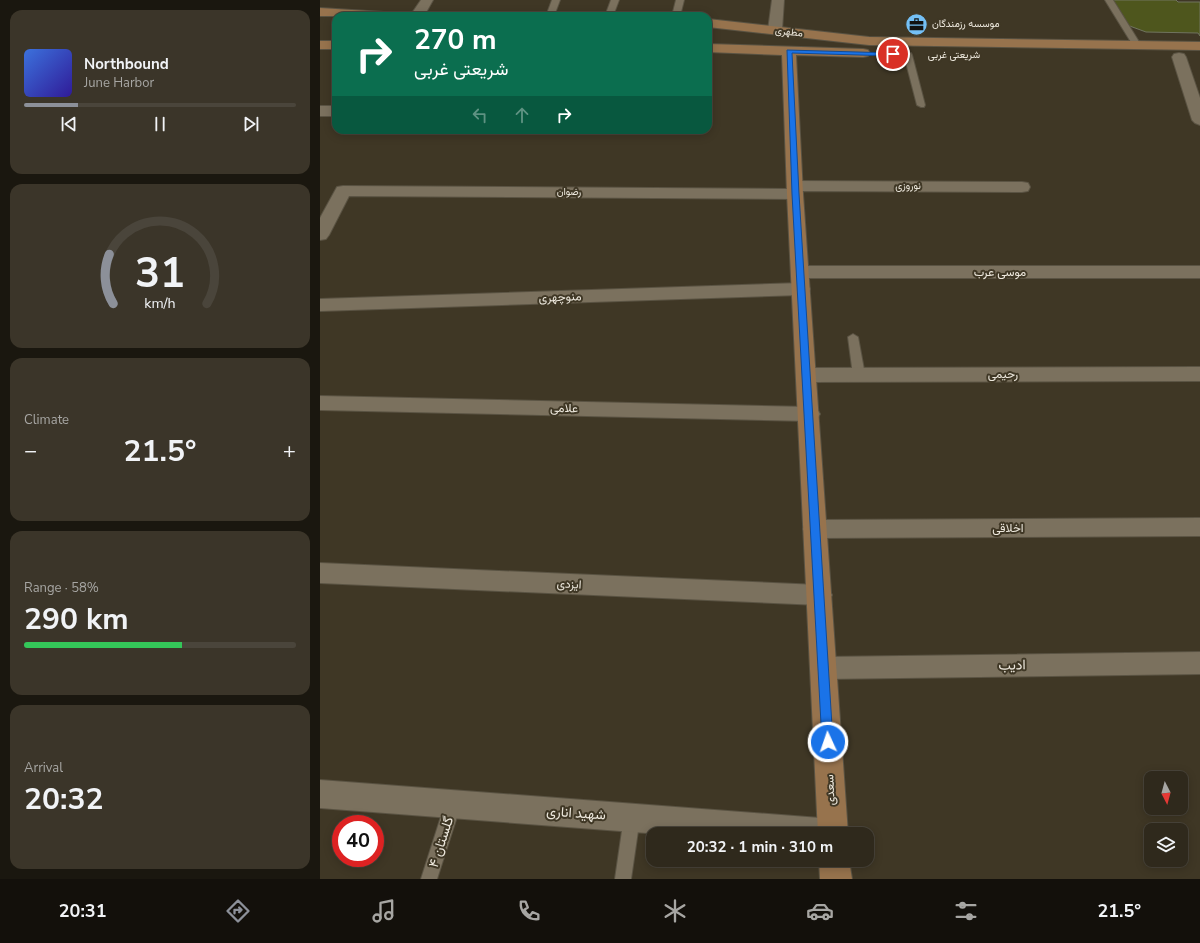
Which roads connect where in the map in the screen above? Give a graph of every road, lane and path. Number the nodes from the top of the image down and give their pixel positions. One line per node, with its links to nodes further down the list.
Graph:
1 (427, 0): 8 (street)
2 (556, 0): 9 (lane)
3 (615, 0): 10 (lane)
4 (680, 0): 11 (lane)
5 (778, 0): 14 (street)
6 (1109, 0): 18 (lane)
7 (320, 12): 12 (main road)
8 (420, 12)
9 (552, 12)
10 (610, 12)
11 (677, 12)
12 (332, 13)
13 (712, 23): 14 (main road, مطهری)
14 (775, 30): 15 (main road, مطهری)
15 (869, 41): 18 (main road, شریعتی غربی)
16 (320, 45): 17 (main road)
17 (332, 45)
18 (1137, 45): 19 (main road, شریعتی غربی)
19 (1200, 46)
20 (712, 48): 21 (main road, شریعتی غربی)
21 (789, 51): 22 (main road, شریعتی غربی); 30 (main road, سعدی)
22 (908, 55): 23 (main road, شریعتی غربی); 25 (lane)
23 (1178, 57): 24 (main road, شریعتی غربی); 28 (street)
24 (1200, 57)
25 (921, 105)
26 (320, 111): 27 (street)
27 (332, 111)
28 (1200, 120)
29 (1022, 187): 30 (street, نوروزی)
30 (795, 190): 31 (street, رضوان); 34 (main road, سعدی)
31 (324, 218): 32 (street)
32 (320, 235)
33 (1200, 272): 34 (street, موسی عرب)
34 (800, 281): 35 (street, منوچهری); 38 (main road, سعدی)
35 (320, 305)
36 (853, 337): 39 (lane)
37 (1200, 374): 39 (street, رحیمی)
38 (806, 375): 39 (street, رحیمی); 41 (main road, سعدی)
39 (859, 375)
40 (320, 403): 41 (street, علامی)
41 (809, 414): 43 (main road, سعدی)
42 (1200, 527): 43 (street, اخلاقی)
43 (815, 529): 45 (main road, سعدی)
44 (320, 573): 45 (street, ایزدی)
45 (819, 595): 47 (main road, سعدی)
46 (1200, 663): 47 (street, ادیب)
47 (823, 668): 52 (main road, سعدی)
48 (320, 794): 49 (street, شهید اناری)
49 (453, 804): 50 (street, شهید اناری); 54 (lane, گلستان ۴)
50 (632, 817): 51 (street, شهید اناری); 55 (lane)
51 (712, 827)
52 (832, 827)
53 (835, 867): 56 (main road, سعدی)
54 (429, 879)
55 (623, 879)
56 (836, 879)

